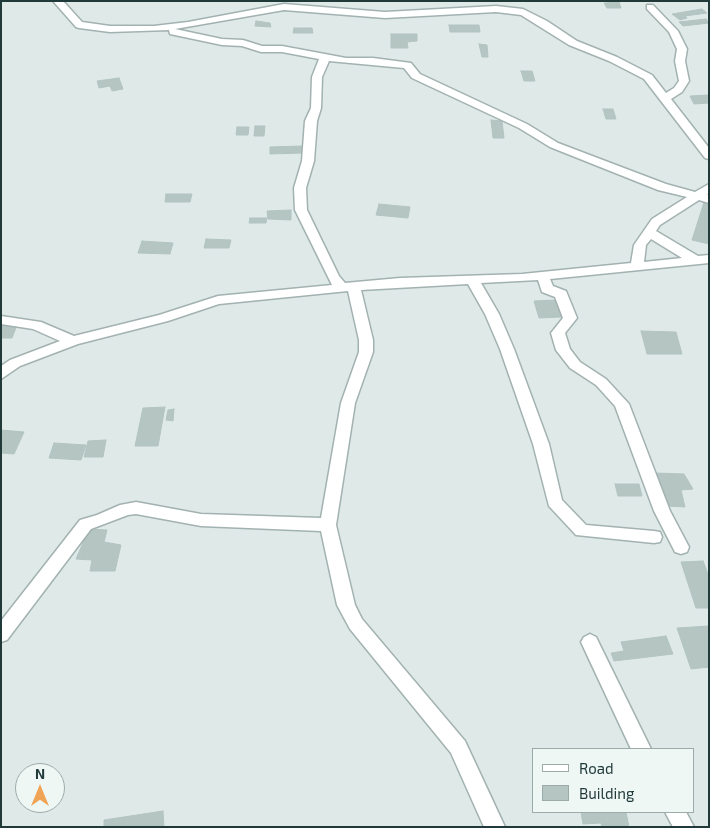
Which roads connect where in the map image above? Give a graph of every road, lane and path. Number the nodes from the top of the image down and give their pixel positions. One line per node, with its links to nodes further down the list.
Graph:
1 (58, 1): 5 (street)
2 (524, 1): 4 (street)
3 (650, 7): 7 (street)
4 (519, 11): 5 (street); 7 (street)
5 (154, 30): 6 (street)
6 (326, 57): 10 (street); 17 (street)
7 (664, 99): 8 (street)
8 (709, 156)
9 (709, 188): 10 (street)
10 (693, 196): 11 (street); 12 (street)
11 (709, 199)
12 (649, 232): 13 (street); 14 (street)
13 (702, 260): 14 (street)
14 (637, 266): 15 (street)
15 (543, 276): 16 (street); 23 (street)
16 (473, 281): 17 (street); 22 (street)
17 (346, 286): 19 (street); 21 (street)
18 (1, 320): 19 (street)
19 (73, 342): 20 (street)
20 (1, 374)
21 (328, 525): 24 (street); 28 (street)
22 (654, 537)
23 (681, 547)
24 (2, 631)
25 (590, 642): 26 (street)
26 (641, 748)
27 (677, 813): 29 (street)
28 (496, 827)
29 (684, 827)

